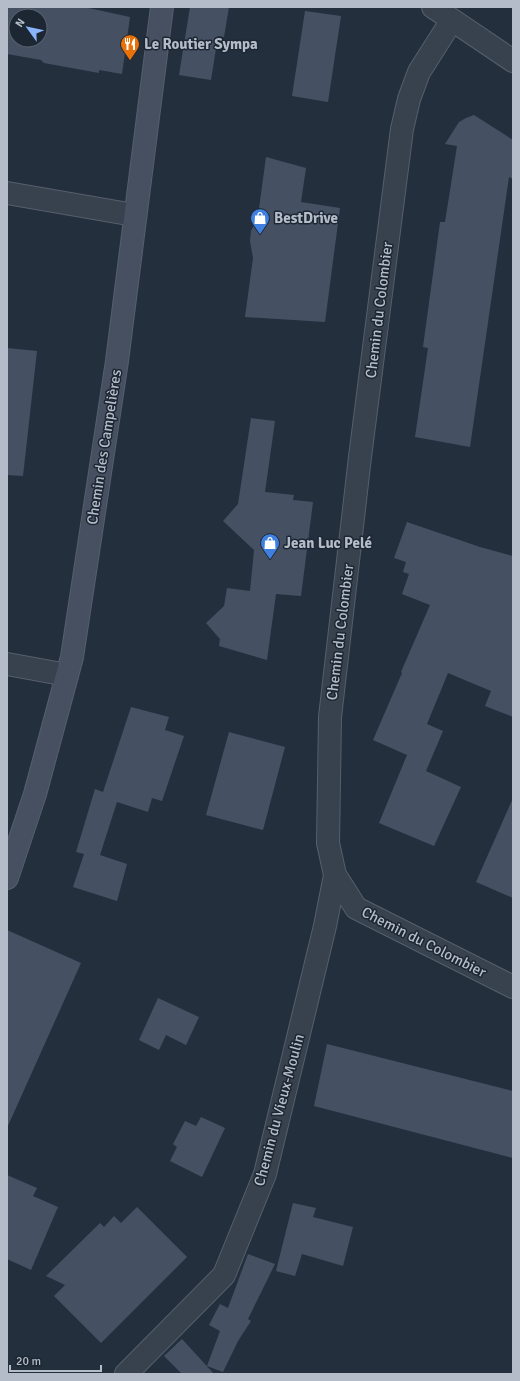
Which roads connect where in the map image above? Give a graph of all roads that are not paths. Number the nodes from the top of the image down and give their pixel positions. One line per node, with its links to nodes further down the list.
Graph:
1 (162, 7): 6 (main road, Chemin des Campelières)
2 (434, 7): 3 (street)
3 (452, 20): 4 (street); 9 (street, Chemin du Colombier)
4 (513, 61)
5 (7, 192): 6 (street)
6 (134, 215): 8 (main road, Chemin des Campelières)
7 (7, 664): 8 (street)
8 (67, 674): 10 (main road, Chemin des Campelières)
9 (335, 875): 11 (street, Chemin du Colombier); 12 (street, Chemin du Vieux-Moulin)
10 (7, 878)
11 (513, 987)
12 (126, 1374)

